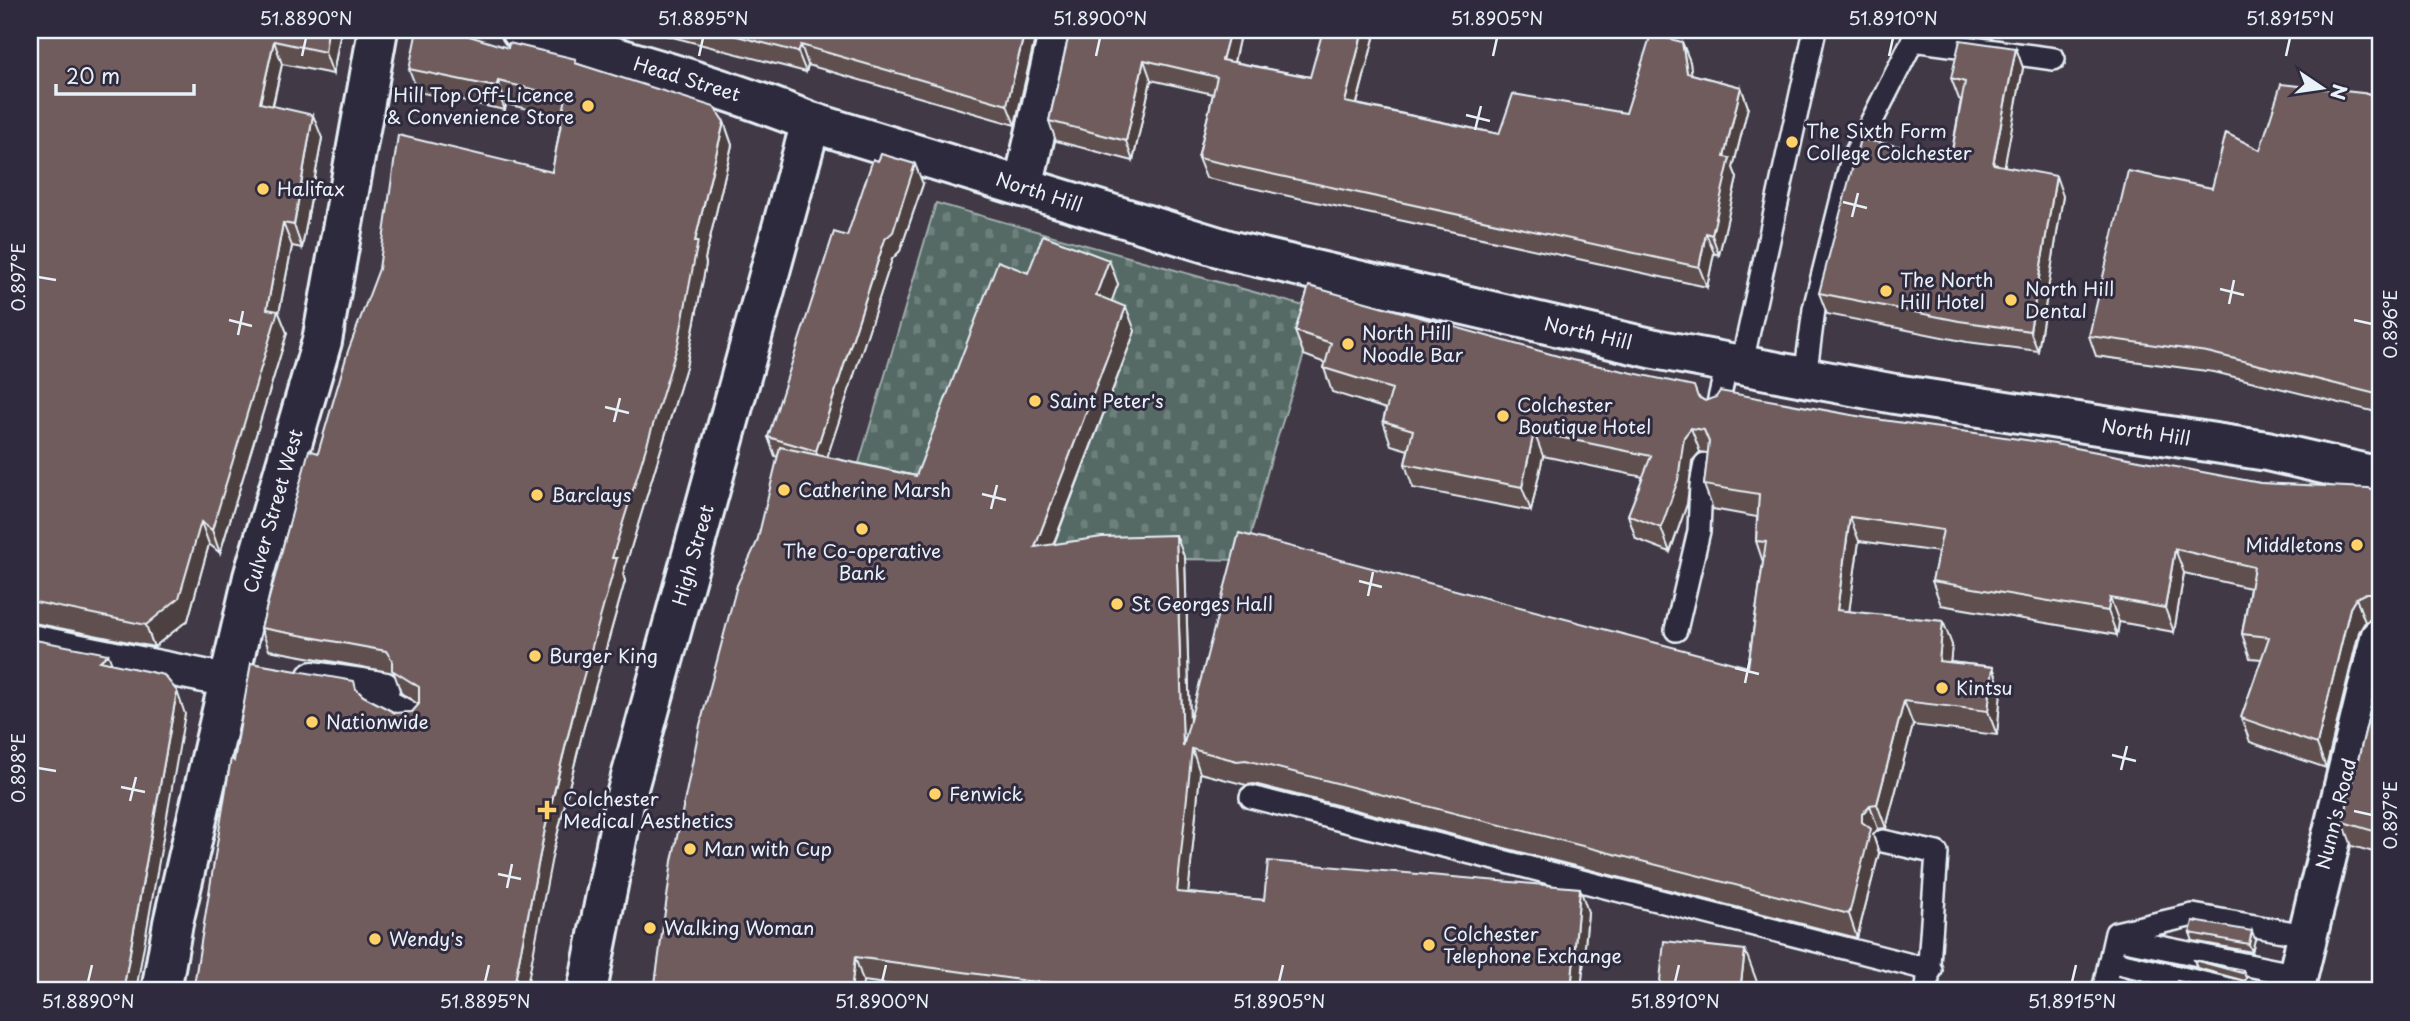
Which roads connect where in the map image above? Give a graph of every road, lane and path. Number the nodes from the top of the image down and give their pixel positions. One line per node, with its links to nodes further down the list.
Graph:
1 (378, 30): 16 (street, Culver Street West)
2 (521, 30): 6 (street, Head Street)
3 (1059, 30): 7 (street)
4 (1815, 30): 8 (lane)
5 (2054, 59): 9 (lane)
6 (811, 122): 7 (street, North Hill); 27 (street, High Street)
7 (1023, 187): 8 (street, North Hill)
8 (1734, 366): 9 (street, North Hill); 10 (lane)
9 (1805, 379): 12 (street, North Hill)
10 (1716, 412)
11 (1705, 464): 13 (lane)
12 (2380, 477)
13 (1676, 630)
14 (2380, 638): 20 (street, Nunn's Road)
15 (30, 641): 16 (street)
16 (252, 671): 17 (street); 26 (street, Culver Street West)
17 (411, 719)
18 (1251, 796): 23 (lane)
19 (1883, 841): 23 (lane)
20 (2305, 935): 21 (lane); 24 (street, Nunn's Road)
21 (2115, 938): 22 (lane); 24 (lane)
22 (2110, 961): 25 (lane); 29 (lane)
23 (1929, 981)
24 (2295, 983)
25 (2104, 988): 28 (lane)
26 (161, 991)
27 (587, 991)
28 (2133, 991)
29 (2237, 991)

